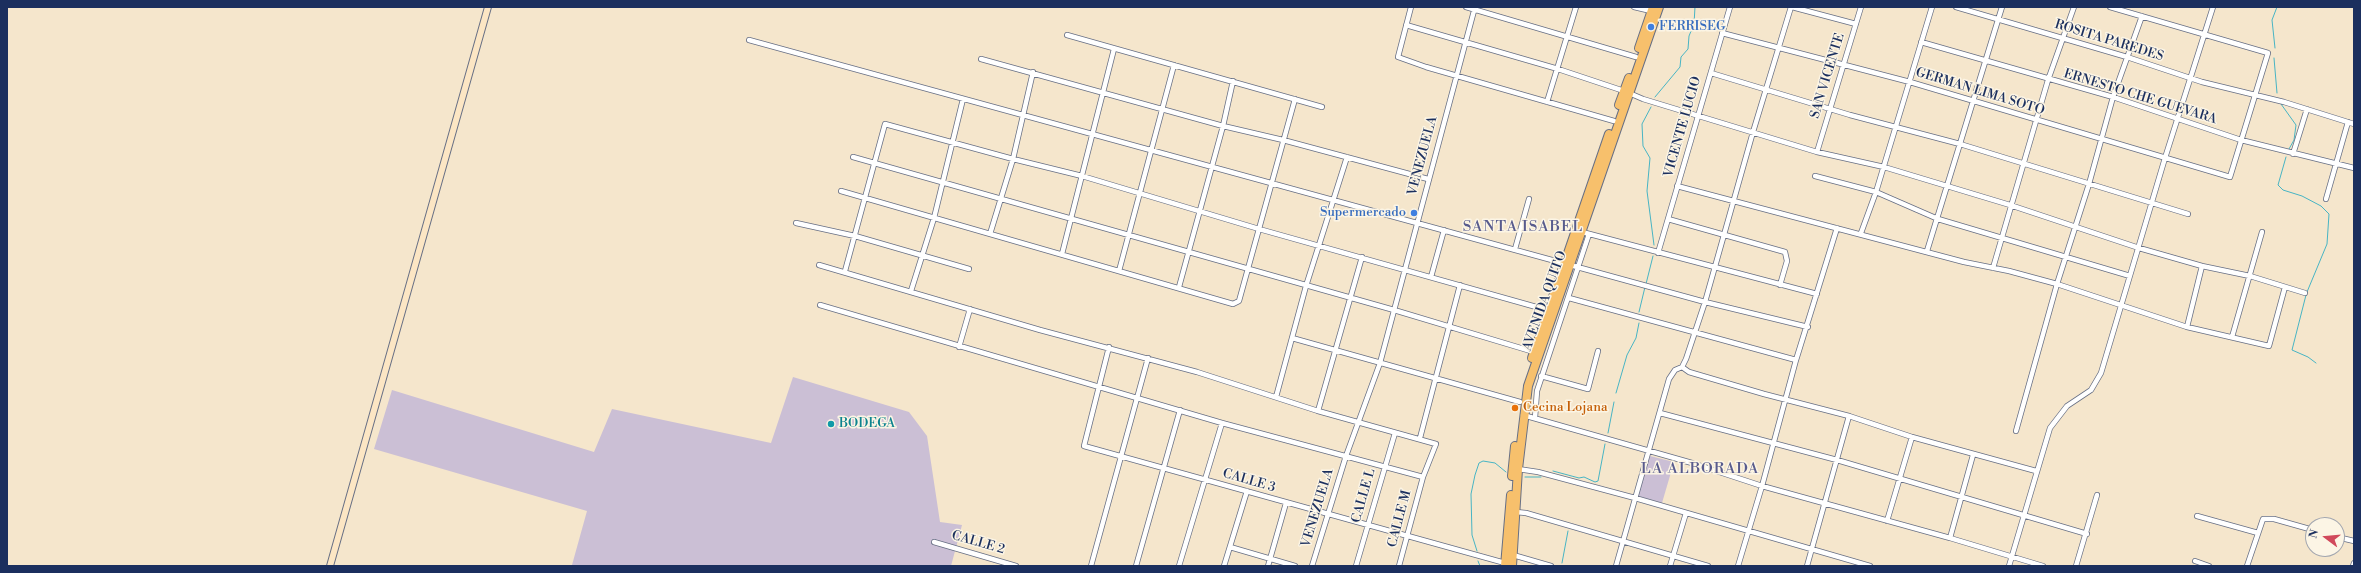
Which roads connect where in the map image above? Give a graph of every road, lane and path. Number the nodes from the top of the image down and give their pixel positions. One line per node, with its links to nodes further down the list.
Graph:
1 (488, 7): 245 (street)
2 (1411, 7): 21 (street)
3 (1466, 7): 16 (street)
4 (1576, 7): 25 (street)
5 (1634, 7): 17 (street)
6 (1659, 7): 48 (highway, AVENIDA QUITO)
7 (1730, 7): 22 (street, VICENTE LUCIO)
8 (1792, 7): 20 (street); 30 (street)
9 (1861, 7): 20 (street, SAN VICENTE)
10 (1932, 7): 28 (street)
11 (1956, 7): 19 (street, ROSITA PAREDES)
12 (2002, 7): 19 (street)
13 (2074, 7): 26 (street)
14 (2110, 7): 18 (street)
15 (2213, 7): 23 (street)
16 (1474, 8): 25 (street); 29 (street, VENEZUELA)
17 (1652, 9): 32 (highway, AVENIDA QUITO)
18 (2142, 16): 23 (street); 33 (street)
19 (1999, 20): 26 (street, ROSITA PAREDES); 35 (street)
20 (1856, 24): 37 (street, SAN VICENTE)
21 (1406, 25): 29 (street); 41 (street)
22 (1722, 33): 30 (street, GERMAN LIMA SOTO); 40 (street, VICENTE LUCIO)
23 (2203, 34): 42 (street); 49 (street)
24 (1067, 36): 31 (street)
25 (1567, 36): 32 (street); 38 (street)
26 (2062, 38): 33 (street, ROSITA PAREDES); 43 (street)
27 (749, 40): 51 (street)
28 (1921, 42): 35 (street, ERNESTO CHE GUEVARA); 45 (street)
29 (1465, 43): 38 (street); 41 (street, VENEZUELA)
30 (1778, 48): 37 (street, GERMAN LIMA SOTO); 46 (street)
31 (1114, 49): 36 (street); 47 (street)
32 (1636, 57): 48 (highway, AVENIDA QUITO)
33 (2126, 57): 42 (street, ROSITA PAREDES); 50 (street)
34 (981, 59): 39 (street)
35 (1986, 62): 43 (street, ERNESTO CHE GUEVARA); 54 (street)
36 (1174, 65): 44 (street); 57 (street)
37 (1844, 65): 45 (street, GERMAN LIMA SOTO); 56 (street, SAN VICENTE)
38 (1558, 69): 48 (street); 53 (street)
39 (1033, 72): 47 (street); 60 (street)
40 (1711, 73): 46 (street); 59 (street, VICENTE LUCIO)
41 (1456, 74): 53 (street); 90 (street, VENEZUELA)
42 (2190, 78): 49 (street, ROSITA PAREDES); 61 (street)
43 (2048, 80): 50 (street, ERNESTO CHE GUEVARA); 63 (street)
44 (1233, 81): 52 (street); 66 (street)
45 (1910, 82): 54 (street, GERMAN LIMA SOTO); 67 (street)
46 (1766, 89): 56 (street); 68 (street)
47 (1103, 92): 57 (street); 69 (street)
48 (1626, 92): 59 (street); 62 (highway, AVENIDA QUITO); 120 (highway, AVENIDA QUITO)
49 (2255, 95): 58 (street, ROSITA PAREDES); 72 (street)
50 (2113, 98): 61 (street, ERNESTO CHE GUEVARA); 70 (street)
51 (963, 99): 60 (street); 73 (street)
52 (1295, 99): 55 (street); 71 (street)
53 (1547, 102): 62 (street)
54 (1973, 102): 63 (street, GERMAN LIMA SOTO); 74 (street)
55 (1322, 108)
56 (1829, 108): 67 (street); 76 (street, SAN VICENTE)
57 (1163, 109): 66 (street); 75 (street)
58 (2307, 109): 64 (street, ROSITA PAREDES); 77 (street)
59 (1698, 115): 68 (street); 94 (street, VICENTE LUCIO)
60 (1024, 117): 69 (street); 81 (street)
61 (2177, 119): 72 (street, ERNESTO CHE GUEVARA); 80 (street)
62 (1614, 121): 138 (highway, AVENIDA QUITO)
63 (2037, 121): 70 (street, GERMAN LIMA SOTO); 83 (street)
64 (2348, 122): 65 (street, ROSITA PAREDES); 84 (street)
65 (2354, 124)
66 (1223, 126): 71 (street); 85 (street)
67 (1897, 126): 74 (street); 86 (street)
68 (1753, 132): 76 (street); 104 (street)
69 (1092, 136): 75 (street); 88 (street)
70 (2101, 138): 80 (street, GERMAN LIMA SOTO); 93 (street)
71 (1283, 140): 79 (street); 92 (street)
72 (2241, 140): 77 (street, ERNESTO CHE GUEVARA); 80 (street, GERMAN LIMA SOTO)
73 (951, 143): 81 (street); 82 (street); 91 (street)
74 (1960, 144): 83 (street); 95 (street)
75 (1152, 151): 85 (street); 98 (street)
76 (1817, 152): 86 (street)
77 (2293, 154): 84 (street, ERNESTO CHE GUEVARA)
78 (852, 157): 82 (street)
79 (1347, 157): 90 (street); 103 (street)
80 (2165, 158): 105 (street)
81 (1013, 160): 88 (street); 100 (street)
82 (873, 163): 91 (street); 99 (street)
83 (2023, 163): 93 (street); 106 (street)
84 (2336, 163): 87 (street, ERNESTO CHE GUEVARA); 102 (street)
85 (1212, 167): 92 (street); 107 (street)
86 (1884, 167): 95 (street); 97 (street)
87 (2354, 168)
88 (1082, 176): 98 (street); 110 (street)
89 (1815, 176): 97 (street)
90 (1428, 179): 113 (street, VENEZUELA)
91 (943, 183): 100 (street); 109 (street)
92 (1272, 183): 103 (street); 117 (street)
93 (2089, 184): 105 (street); 115 (street)
94 (1677, 186): 104 (street); 111 (street, VICENTE LUCIO)
95 (1947, 188): 106 (street); 112 (street)
96 (841, 191): 99 (street)
97 (1876, 192): 112 (street); 121 (street)
98 (1140, 194): 107 (street); 124 (street)
99 (864, 199): 109 (street); 125 (street)
100 (1002, 199): 110 (street); 122 (street)
101 (1529, 199): 129 (street)
102 (2326, 199)
103 (1332, 200): 113 (street); 127 (street)
104 (1733, 201): 116 (street); 123 (street)
105 (2152, 204): 108 (street); 128 (street)
106 (2010, 205): 115 (street); 126 (street)
107 (1200, 211): 117 (street); 131 (street)
108 (2188, 214)
109 (934, 218): 122 (street); 134 (street)
110 (1071, 218): 124 (street); 133 (street)
111 (1668, 219): 123 (street); 132 (street, VICENTE LUCIO)
112 (1938, 219): 126 (street); 130 (street)
113 (1417, 223): 118 (street); 144 (street, VENEZUELA)
114 (796, 224): 125 (street)
115 (2075, 226): 128 (street); 135 (street)
116 (1837, 228): 121 (street); 158 (street)
117 (1259, 229): 127 (street); 142 (street)
118 (1444, 230): 129 (street); 149 (street)
119 (2262, 232): 148 (street)
120 (1586, 233): 132 (street); 138 (highway, AVENIDA QUITO)
121 (1861, 233): 130 (street)
122 (990, 234): 133 (street)
123 (1724, 234): 143 (street); 150 (street)
124 (1130, 235): 131 (street); 146 (street)
125 (855, 236): 134 (street); 145 (street)
126 (2001, 236): 135 (street); 140 (street)
127 (1319, 244): 136 (street); 153 (street)
128 (2139, 248): 139 (street); 147 (street)
129 (1516, 249): 138 (street)
130 (1927, 251): 140 (street)
131 (1189, 252): 142 (street); 154 (street)
132 (1658, 253): 143 (street)
133 (1062, 254): 146 (street)
134 (922, 256): 141 (street); 156 (street)
135 (2066, 256): 147 (street); 151 (street)
136 (1362, 257): 144 (street); 159 (street)
137 (819, 265): 145 (street)
138 (1572, 265): 160 (street); 161 (street); 166 (highway, AVENIDA QUITO); 192 (highway, AVENIDA QUITO)
139 (2202, 266): 148 (street); 168 (street)
140 (1993, 268): 151 (street)
141 (969, 269)
142 (1248, 269): 153 (street); 154 (street)
143 (1714, 269): 150 (street); 161 (street)
144 (1404, 270): 149 (street); 165 (street, VENEZUELA)
145 (845, 271): 156 (street)
146 (1120, 271): 154 (street)
147 (2130, 276): 162 (street)
148 (2250, 276): 155 (street); 171 (street)
149 (1431, 277): 152 (street)
150 (1780, 284): 158 (street)
151 (2057, 284): 162 (street); 197 (street)
152 (1460, 285): 166 (street); 169 (street)
153 (1306, 286): 159 (street); 172 (street)
154 (1179, 287)
155 (2285, 287): 157 (street); 171 (street)
156 (911, 291): 164 (street)
157 (2305, 293)
158 (1817, 294): 167 (street)
159 (1351, 298): 165 (street); 175 (street)
160 (1569, 298): 170 (street); 182 (street)
161 (1705, 302): 167 (street); 170 (street)
162 (2120, 304): 168 (street); 210 (street)
163 (820, 305): 173 (street)
164 (970, 309): 173 (street); 174 (street)
165 (1394, 310): 169 (street); 180 (street, VENEZUELA)
166 (1547, 310): 177 (highway, AVENIDA QUITO)
167 (1808, 327): 179 (street)
168 (2187, 327): 171 (street)
169 (1448, 328): 177 (street); 183 (street)
170 (1695, 334): 179 (street); 181 (street)
171 (2232, 337)
172 (1292, 338): 175 (street); 186 (street)
173 (959, 347): 184 (street)
174 (1108, 347): 178 (street); 184 (street, CALLE 3)
175 (1335, 350): 180 (street); 190 (street)
176 (1598, 351): 182 (street)
177 (1534, 352): 188 (highway, AVENIDA QUITO)
178 (1148, 358): 185 (street); 186 (street)
179 (1796, 360): 187 (street)
180 (1380, 363): 183 (street); 195 (street, VENEZUELA)
181 (1682, 367): 187 (street); 191 (street)
182 (1541, 376): 194 (street)
183 (1435, 380): 188 (street); 199 (street)
184 (1099, 386): 185 (street); 204 (street, CALLE 3)
185 (1139, 397): 189 (street); 204 (street)
186 (1276, 397): 190 (street)
187 (1785, 400): 193 (street); 201 (street)
188 (1520, 402): 244 (highway, AVENIDA QUITO)
189 (1180, 410): 196 (street); 207 (street)
190 (1318, 411): 195 (street)
191 (1660, 413): 201 (street); 202 (street)
192 (1523, 416): 194 (street); 209 (highway, AVENIDA QUITO)
193 (1849, 416): 200 (street); 206 (street)
194 (1535, 418): 202 (street)
195 (1359, 422): 198 (street); 205 (street, VENEZUELA)
196 (1222, 423): 205 (street); 212 (street)
197 (2016, 431)
198 (1395, 433): 199 (street); 208 (street, CALLE L)
199 (1420, 438): 211 (street, CALLE M)
200 (1912, 438): 203 (street); 213 (street)
201 (1774, 444): 206 (street); 214 (street)
202 (1649, 451): 214 (street); 218 (street)
203 (1973, 455): 210 (street); 217 (street)
204 (1121, 456): 207 (street, CALLE 3); 247 (street)
205 (1346, 456): 208 (street); 222 (street, VENEZUELA)
206 (1837, 460): 213 (street); 220 (street)
207 (1163, 467): 212 (street, CALLE 3); 248 (street)
208 (1384, 467): 211 (street); 227 (street, CALLE L)
209 (1518, 469): 218 (street); 221 (highway, AVENIDA QUITO)
210 (2036, 472): 224 (street)
211 (1423, 477): 232 (street, CALLE M)
212 (1204, 479): 215 (street, CALLE 3); 249 (street)
213 (1899, 479): 217 (street); 226 (street)
214 (1762, 486): 220 (street); 229 (street)
215 (1246, 491): 219 (street, CALLE 3); 236 (street)
216 (2097, 495): 231 (street)
217 (1962, 496): 224 (street); 233 (street)
218 (1635, 498): 223 (street); 234 (street)
219 (1286, 503): 222 (street, CALLE 3); 240 (street)
220 (1825, 504): 226 (street); 237 (street)
221 (1516, 512): 234 (street); 238 (highway, AVENIDA QUITO)
222 (1327, 513): 227 (street, CALLE 3); 253 (street, VENEZUELA)
223 (1686, 513): 229 (street); 239 (street)
224 (2024, 514): 231 (street); 241 (street)
225 (2197, 516): 230 (street)
226 (1887, 521): 233 (street)
227 (1368, 524): 232 (street, CALLE 3); 254 (street, CALLE L)
228 (2305, 528): 230 (street)
229 (1749, 531): 237 (street); 260 (street)
230 (2258, 533): 267 (street)
231 (2087, 534): 265 (street)
232 (1407, 536): 244 (street, CALLE 3); 255 (street, CALLE M)
233 (1950, 538): 241 (street)
234 (1623, 541): 239 (street); 257 (street)
235 (934, 542): 246 (street, CALLE 2)
236 (1230, 547): 240 (street); 250 (street)
237 (1812, 549): 261 (street); 262 (street)
238 (1513, 555): 244 (highway, AVENIDA QUITO); 256 (street)
239 (1673, 556): 258 (street); 259 (street)
240 (1270, 558): 251 (street); 252 (street)
241 (2012, 558): 263 (street); 264 (street)
242 (2195, 561): 266 (street)
243 (2354, 563): 268 (street)
244 (1507, 565)
245 (330, 566)
246 (1016, 566)
247 (1091, 566)
248 (1136, 566)
249 (1179, 566)
250 (1224, 566)
251 (1268, 566)
252 (1295, 566)
253 (1312, 566)
254 (1356, 566)
255 (1399, 566)
256 (1551, 566)
257 (1616, 566)
258 (1670, 566)
259 (1708, 566)
260 (1738, 566)
261 (1806, 566)
262 (1870, 566)
263 (2009, 566)
264 (2043, 566)
265 (2076, 566)
266 (2209, 566)
267 (2247, 566)
268 (2353, 566)

